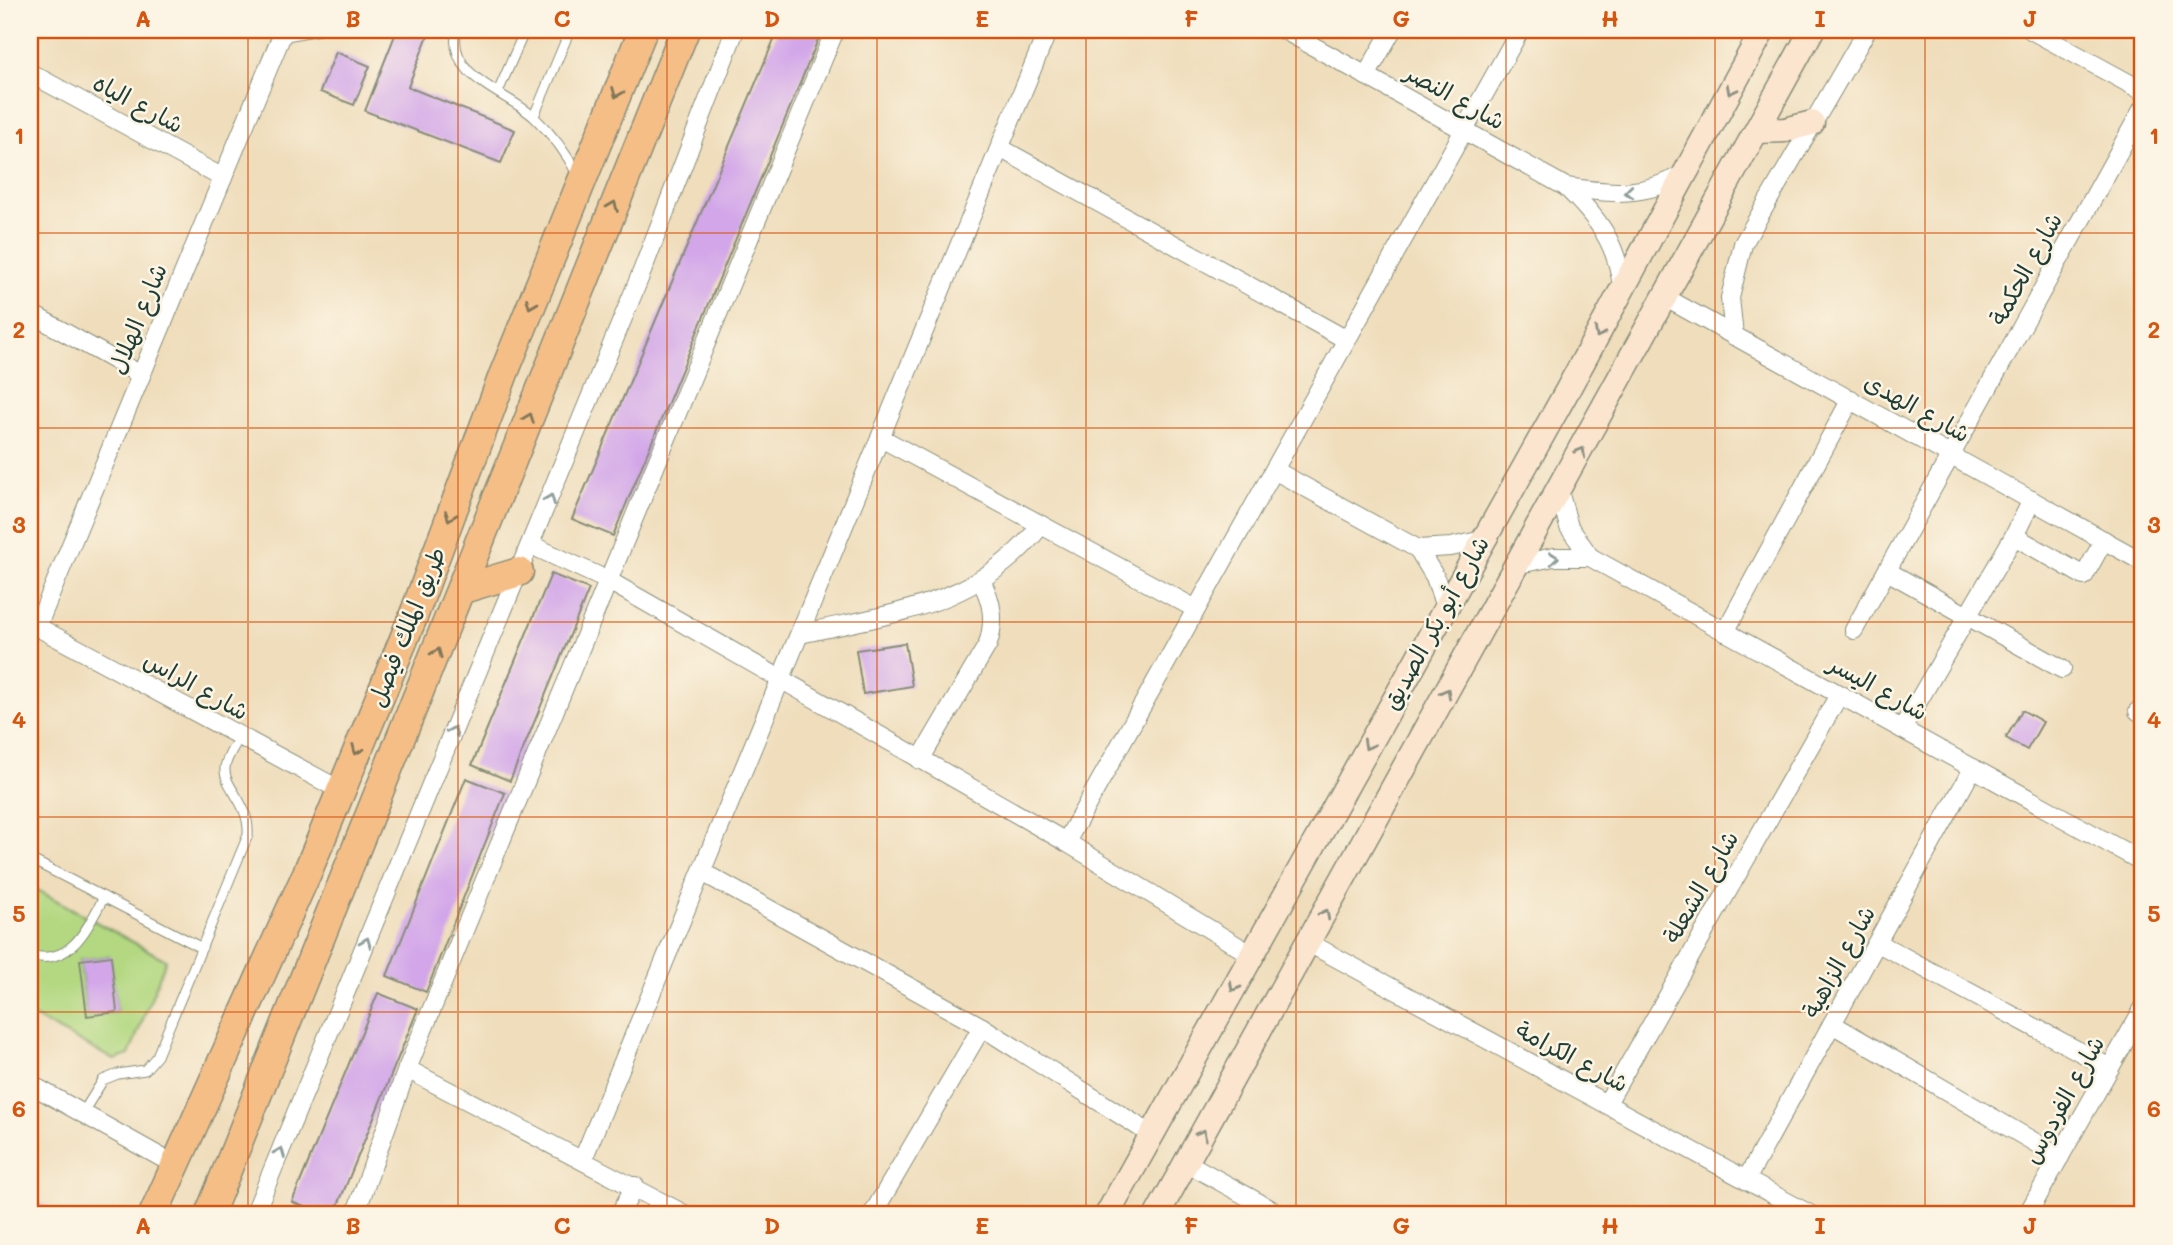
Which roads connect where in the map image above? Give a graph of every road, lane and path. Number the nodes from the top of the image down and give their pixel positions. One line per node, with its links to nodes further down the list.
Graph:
1 (319, 30): 17 (lane)
2 (457, 30): 21 (lane)
3 (524, 30): 21 (lane)
4 (570, 30): 23 (lane)
5 (643, 30): 30 (main road, طريق الملك فيصل, one-way to 30)
6 (685, 30): 57 (main road, طريق الملك فيصل, one-way to 6)
7 (735, 30): 48 (street, one-way to 7)
8 (835, 30): 55 (street)
9 (1048, 30): 27 (street)
10 (1287, 30): 19 (street, شارع النصر)
11 (1392, 30): 19 (street)
12 (1520, 30): 25 (street)
13 (1763, 30): 28 (street, شارع أبو بكر الصديق, one-way to 28)
14 (1812, 30): 26 (street, شارع أبو بكر الصديق)
15 (1867, 30): 24 (street)
16 (2031, 30): 20 (street)
17 (283, 33): 29 (street, شارع الهلال)
18 (30, 73): 29 (street, شارع الياه)
19 (1366, 76): 25 (street, شارع النصر)
20 (2143, 91)
21 (498, 92): 23 (lane)
22 (2143, 108): 40 (street, شارع الحكمة)
23 (534, 116): 30 (lane)
24 (1812, 123): 26 (street); 35 (street)
25 (1465, 131): 31 (street, شارع النصر); 36 (street)
26 (1757, 131): 33 (street, شارع أبو بكر الصديق)
27 (1000, 148): 36 (street); 39 (street)
28 (1688, 172): 31 (street, شارع النصر, one-way to 31); 32 (street, شارع أبو بكر الصديق)
29 (223, 178): 37 (street, شارع الهلال)
30 (580, 182): 72 (main road, طريق الملك فيصل, one-way to 72)
31 (1566, 187): 32 (street, شارع النصر)
32 (1622, 288): 46 (street, شارع أبو بكر الصديق, one-way to 46)
33 (1666, 298): 35 (street, شارع الهدى); 42 (street, شارع أبو بكر الصديق, one-way to 33)
34 (30, 313): 37 (street)
35 (1734, 336): 38 (street, شارع الهدى)
36 (1347, 340): 41 (street)
37 (141, 375): 61 (street, شارع الهلال)
38 (1851, 399): 40 (street, شارع الهدى); 63 (street)
39 (881, 438): 44 (street); 64 (street)
40 (1951, 454): 43 (street, شارع الهدى); 53 (street, شارع الحكمة)
41 (1274, 470): 49 (street); 59 (street)
42 (1559, 491): 50 (street, شارع اليسر); 52 (street, شارع أبو بكر الصديق)
43 (2032, 500): 45 (street); 47 (street, شارع الهدى)
44 (1041, 525): 56 (street); 59 (street)
45 (2014, 536): 47 (street); 60 (street)
46 (1483, 540): 49 (street); 58 (street, شارع أبو بكر الصديق)
47 (2104, 540): 51 (street, شارع الهدى)
48 (531, 545): 54 (street); 55 (street)
49 (1418, 549): 58 (street)
50 (1590, 557): 52 (street, شارع اليسر, one-way to 50); 63 (street, شارع اليسر)
51 (2143, 562)
52 (1519, 564): 78 (street, شارع أبو بكر الصديق, one-way to 52)
53 (1887, 571): 60 (street); 62 (street, شارع الحكمة)
54 (519, 572): 57 (main road); 101 (street, one-way to 54)
55 (609, 581): 66 (street); 87 (street)
56 (981, 582): 64 (street); 70 (street)
57 (463, 589): 92 (main road, طريق الملك فيصل, one-way to 57)
58 (1445, 607): 82 (street, شارع أبو بكر الصديق, one-way to 82)
59 (1196, 609): 73 (street)
60 (1967, 617): 65 (street); 68 (street)
61 (33, 625): 69 (street, شارع الراس)
62 (1854, 630)
63 (1726, 632): 67 (street, شارع اليسر)
64 (800, 634): 66 (street)
65 (2062, 670)
66 (781, 681): 70 (street); 76 (street)
67 (1839, 695): 68 (street, شارع اليسر); 89 (street, شارع الشعلة)
68 (1902, 729): 71 (street, شارع اليسر)
69 (239, 738): 72 (street, شارع الراس); 80 (lane)
70 (920, 760): 73 (street)
71 (1973, 768): 75 (street, شارع اليسر); 79 (street, شارع الزاهية)
72 (340, 790): 92 (main road); 96 (main road, طريق الملك فيصل)
73 (1066, 842): 82 (street)
74 (30, 859): 77 (lane)
75 (2143, 862)
76 (702, 872): 85 (street); 94 (street)
77 (104, 897): 80 (lane); 81 (lane)
78 (1309, 943): 89 (street, شارع الكرامة); 95 (street, شارع أبو بكر الصديق, one-way to 78)
79 (1878, 943): 84 (street, شارع الزاهية); 86 (street)
80 (202, 948): 90 (lane)
81 (30, 955)
82 (1252, 955): 91 (street, شارع أبو بكر الصديق, one-way to 91)
83 (2143, 1009): 86 (street, شارع الفردوس)
84 (1832, 1024): 93 (street); 97 (street, شارع الزاهية)
85 (982, 1027): 91 (street); 105 (street)
86 (2110, 1068): 93 (street, شارع الفردوس)
87 (408, 1069): 94 (street); 102 (street)
88 (30, 1084): 90 (street)
89 (1607, 1103): 97 (street, شارع الكرامة)
90 (82, 1114): 96 (street)
91 (1152, 1135): 106 (street, شارع أبو بكر الصديق)
92 (238, 1144): 100 (main road, طريق الملك فيصل)
93 (2060, 1157): 110 (street, شارع الفردوس)
94 (583, 1159): 98 (street)
95 (1186, 1163): 107 (street, شارع أبو بكر الصديق); 108 (street)
96 (173, 1164): 99 (main road, طريق الملك فيصل)
97 (1746, 1180): 109 (street, شارع الكرامة)
98 (635, 1186): 103 (street); 104 (street)
99 (153, 1215)
100 (209, 1215)
101 (256, 1215)
102 (355, 1215)
103 (619, 1215)
104 (686, 1215)
105 (872, 1215)
106 (1107, 1215)
107 (1157, 1215)
108 (1281, 1215)
109 (1811, 1215)
110 (2027, 1215)

